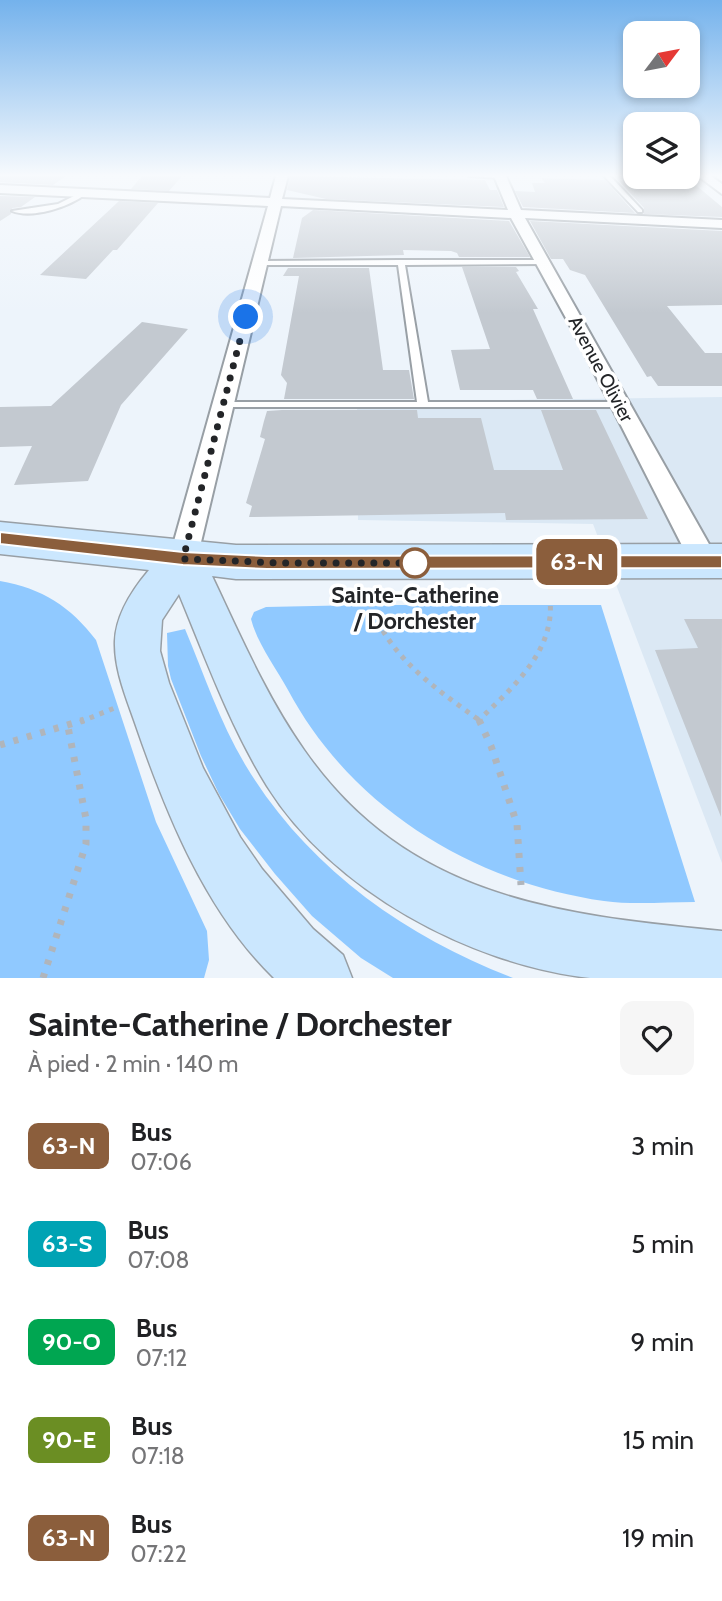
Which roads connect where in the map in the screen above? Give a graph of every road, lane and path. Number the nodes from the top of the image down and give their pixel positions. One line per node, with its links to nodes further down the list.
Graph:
1 (270, 222): 7 (street)
2 (520, 222): 6 (street, Avenue Olivier)
3 (673, 222): 4 (street)
4 (722, 224)
5 (401, 262): 6 (lane); 7 (lane); 9 (lane)
6 (542, 262): 10 (street, Avenue Olivier)
7 (260, 263): 8 (street)
8 (223, 405): 9 (lane); 12 (street)
9 (423, 405): 10 (lane)
10 (621, 405): 13 (street, Avenue Olivier)
11 (0, 538): 12 (main road)
12 (183, 559): 13 (main road); 21 (main road); 23 (main road)
13 (713, 561)
14 (550, 600): 17 (path)
15 (370, 602): 17 (path)
16 (124, 703): 18 (path)
17 (479, 720): 20 (path)
18 (68, 727): 19 (path); 22 (path)
19 (0, 745)
20 (521, 888)
21 (722, 963)
22 (43, 978)
23 (320, 978)

